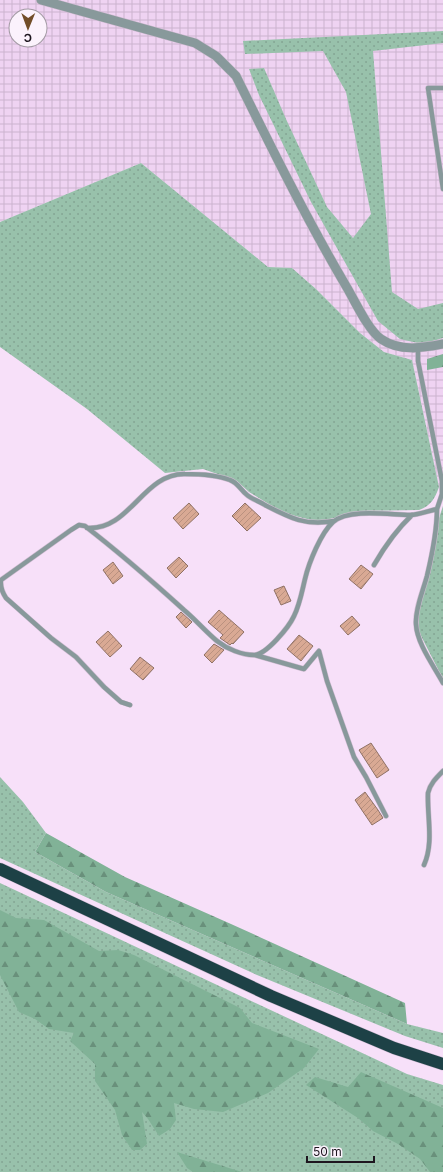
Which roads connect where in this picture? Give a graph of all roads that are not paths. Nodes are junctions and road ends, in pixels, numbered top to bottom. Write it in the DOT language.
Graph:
graph roads {
  1 [pos="41,0"];
  2 [pos="443,88"];
  3 [pos="443,189"];
  4 [pos="443,344"];
  5 [pos="418,349"];
  6 [pos="437,509"];
  7 [pos="412,515"];
  8 [pos="334,521"];
  9 [pos="87,528"];
  10 [pos="374,565"];
  11 [pos="255,655"];
  12 [pos="443,683"];
  13 [pos="130,705"];
  14 [pos="443,771"];
  15 [pos="386,816"];
  16 [pos="424,865"];
  17 [pos="0,869"];
  18 [pos="443,1064"];
  1 -- 5 [label="street"];
  2 -- 3 [label="lane"];
  4 -- 5 [label="street"];
  5 -- 6 [label="lane"];
  6 -- 7 [label="lane"];
  6 -- 12 [label="lane"];
  7 -- 8 [label="lane"];
  7 -- 10 [label="lane"];
  8 -- 9 [label="lane"];
  8 -- 11 [label="lane"];
  9 -- 11 [label="lane"];
  9 -- 13 [label="lane"];
  11 -- 15 [label="lane"];
  14 -- 16 [label="lane"];
  17 -- 18 [label="highway"];
}
